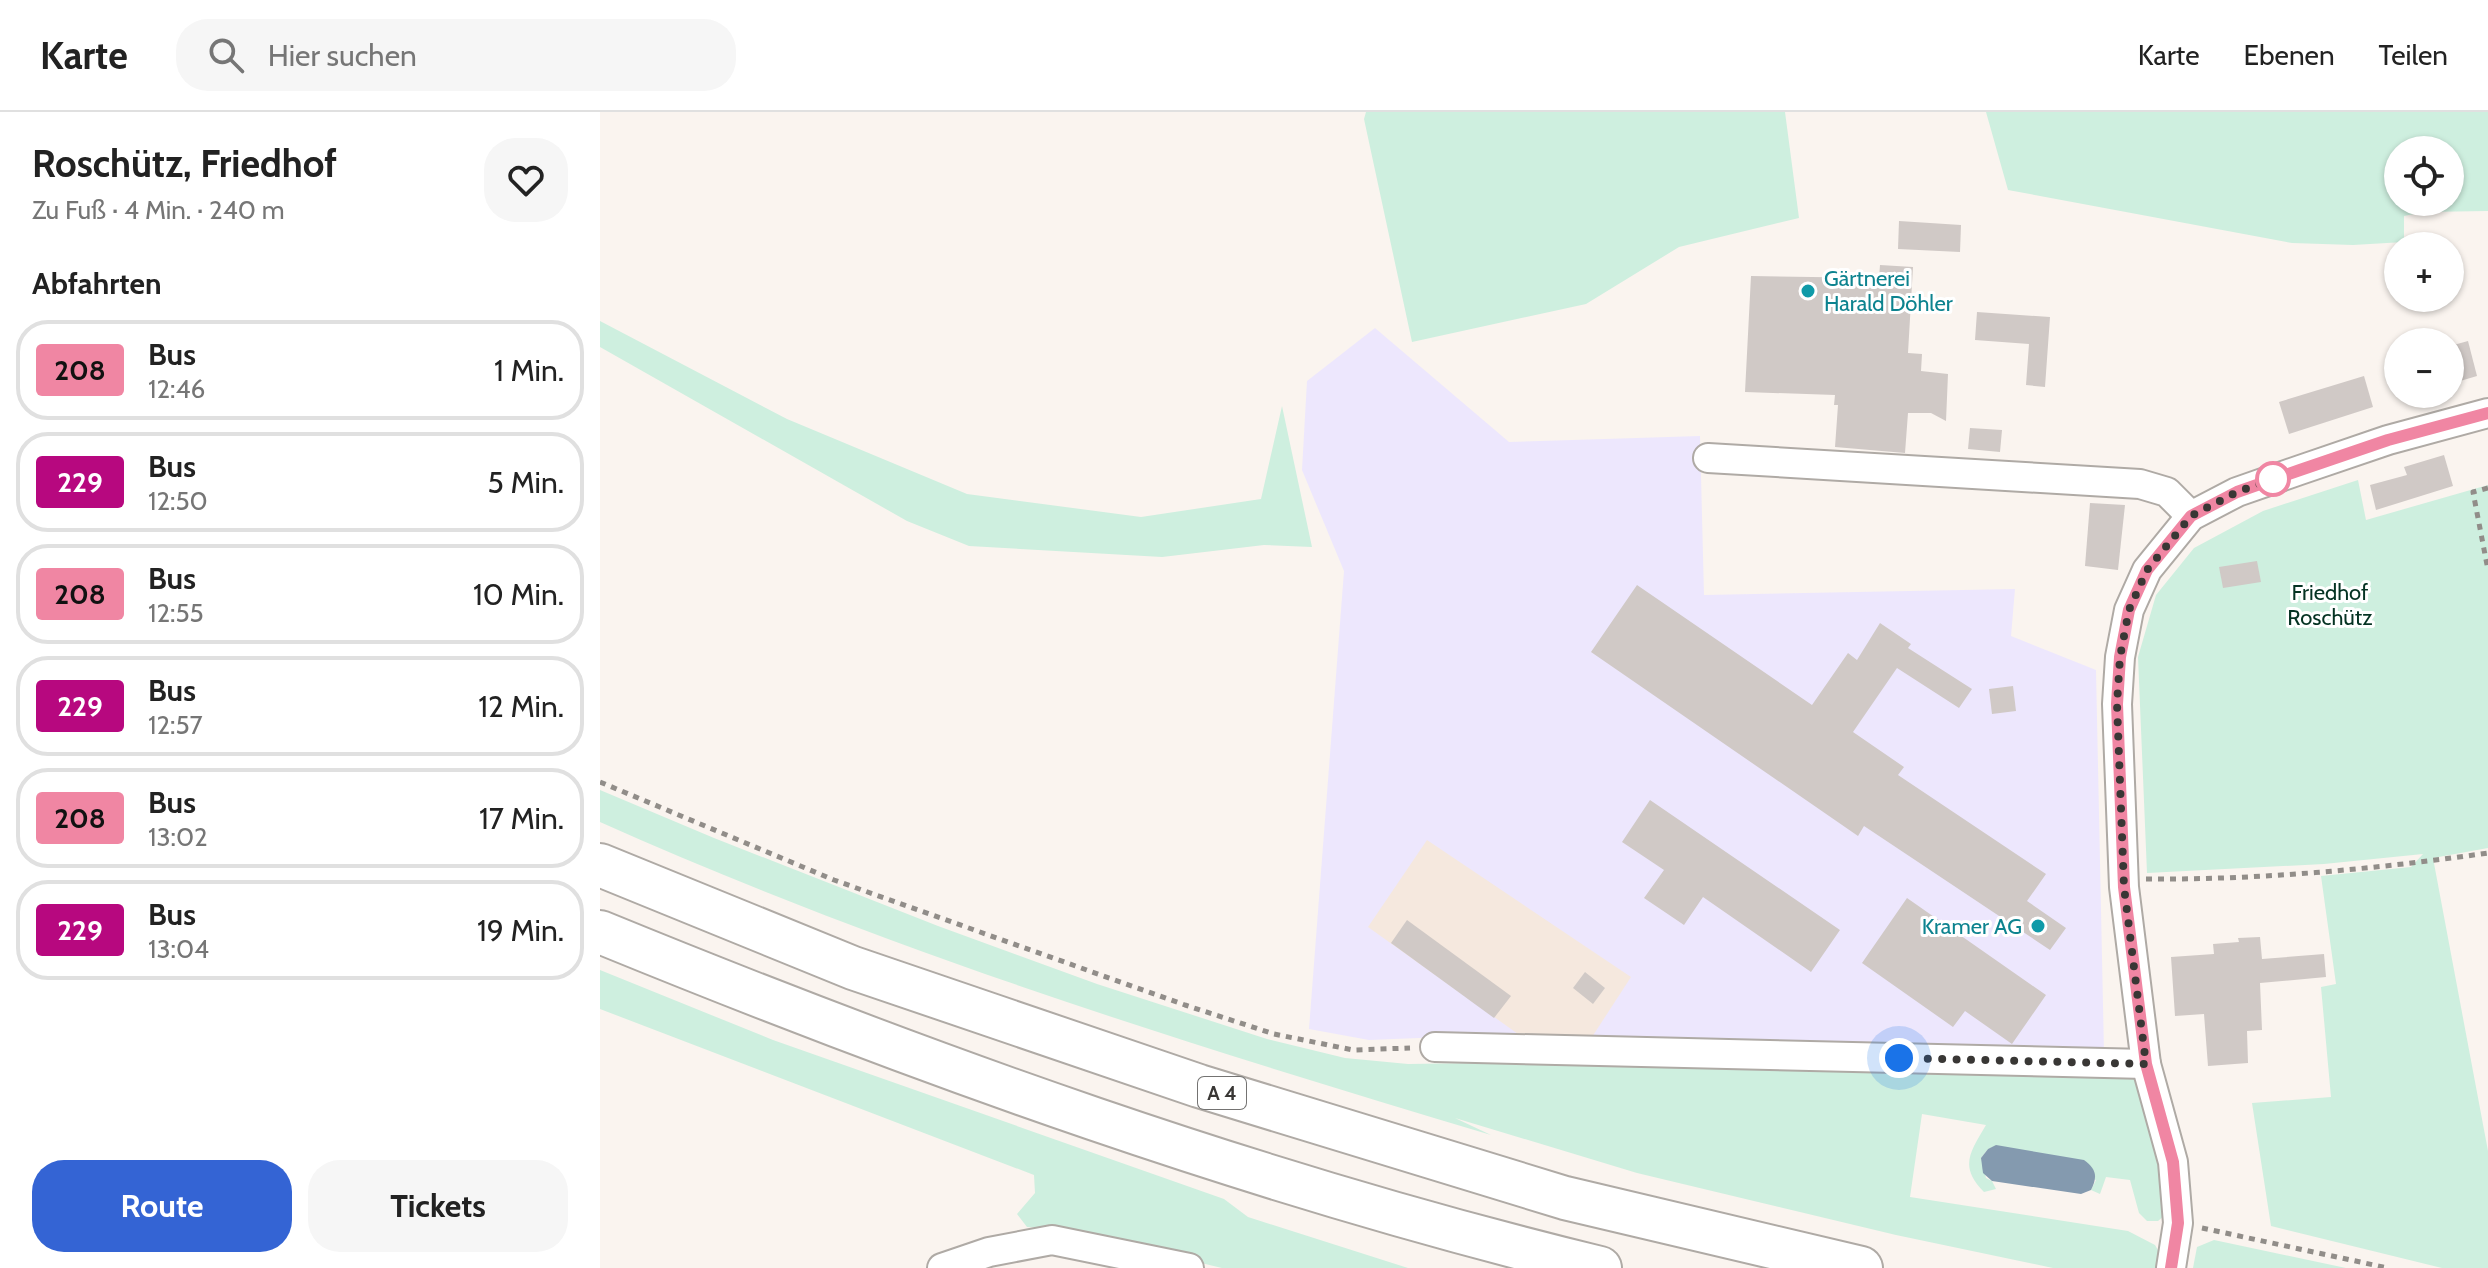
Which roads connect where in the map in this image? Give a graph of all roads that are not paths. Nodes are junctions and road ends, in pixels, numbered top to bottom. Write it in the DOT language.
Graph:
graph roads {
  1 [pos="2488,413"];
  2 [pos="1708,458"];
  3 [pos="2191,516"];
  4 [pos="600,865"];
  5 [pos="600,932"];
  6 [pos="1435,1047"];
  7 [pos="2146,1064"];
  8 [pos="942,1268"];
  9 [pos="1189,1268"];
  10 [pos="1600,1268"];
  11 [pos="1861,1268"];
  12 [pos="2171,1268"];
  1 -- 3 [label="street"];
  2 -- 3 [label="street"];
  3 -- 7 [label="street"];
  4 -- 11 [label="highway, A 4"];
  5 -- 10 [label="highway"];
  6 -- 7 [label="street"];
  7 -- 12 [label="street"];
  8 -- 9 [label="street"];
}
